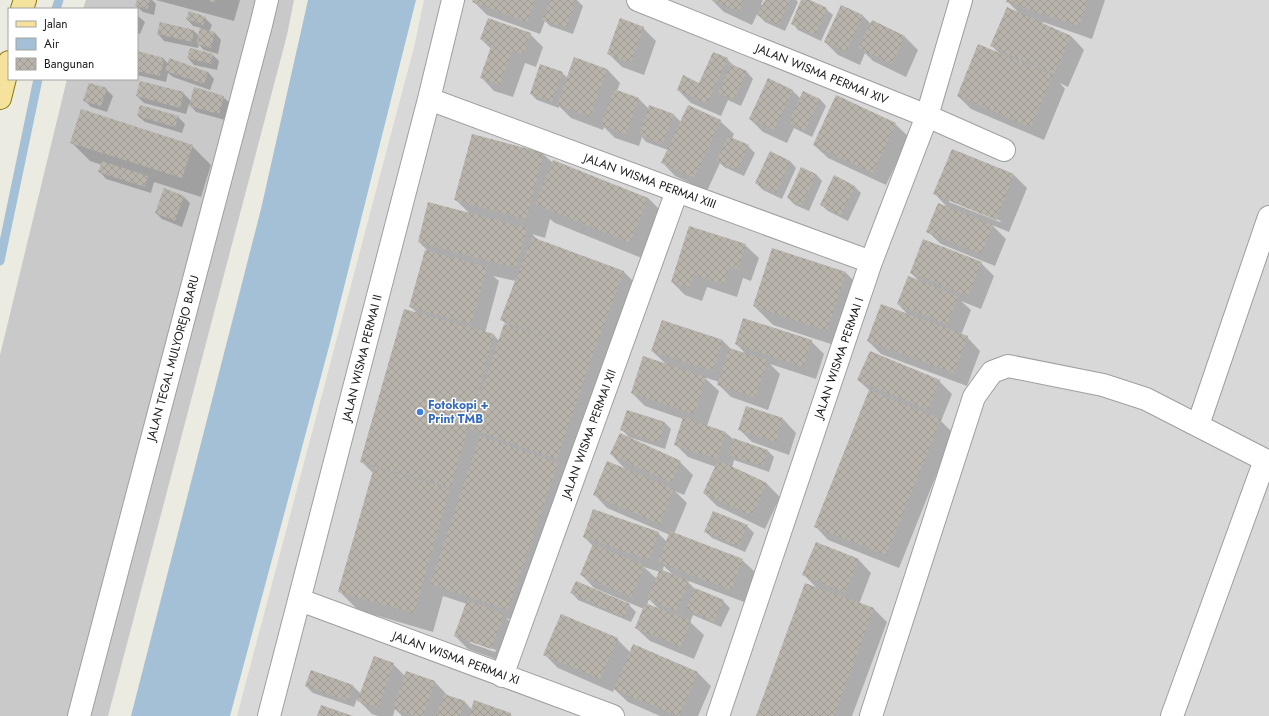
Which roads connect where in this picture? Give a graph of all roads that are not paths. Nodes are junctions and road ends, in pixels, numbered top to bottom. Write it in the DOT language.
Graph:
graph roads {
  1 [pos="267,0"];
  2 [pos="452,0"];
  3 [pos="638,0"];
  4 [pos="961,0"];
  5 [pos="8,66"];
  6 [pos="0,98"];
  7 [pos="429,99"];
  8 [pos="927,116"];
  9 [pos="1004,150"];
  10 [pos="677,192"];
  11 [pos="1269,217"];
  12 [pos="871,262"];
  13 [pos="1198,425"];
  14 [pos="1267,461"];
  15 [pos="300,600"];
  16 [pos="502,676"];
  17 [pos="79,716"];
  18 [pos="269,716"];
  19 [pos="612,716"];
  20 [pos="718,716"];
  21 [pos="871,716"];
  22 [pos="1172,716"];
  1 -- 17 [label="street, JALAN TEGAL MULYOREJO BARU"];
  2 -- 7 [label="street, JALAN WISMA PERMAI II"];
  3 -- 8 [label="street, JALAN WISMA PERMAI XIV"];
  4 -- 8 [label="street, JALAN WISMA PERMAI I"];
  5 -- 6 [label="main road"];
  7 -- 10 [label="street, JALAN WISMA PERMAI XIII"];
  7 -- 15 [label="street, JALAN WISMA PERMAI II"];
  8 -- 9 [label="street, JALAN WISMA PERMAI XIV"];
  8 -- 12 [label="street, JALAN WISMA PERMAI I"];
  10 -- 12 [label="street, JALAN WISMA PERMAI XIII"];
  10 -- 16 [label="street, JALAN WISMA PERMAI XII"];
  11 -- 13 [label="street"];
  12 -- 20 [label="street, JALAN WISMA PERMAI I"];
  13 -- 14 [label="street"];
  13 -- 21 [label="street"];
  14 -- 22 [label="street"];
  15 -- 16 [label="street, JALAN WISMA PERMAI XI"];
  15 -- 18 [label="street, JALAN WISMA PERMAI II"];
  16 -- 19 [label="street, JALAN WISMA PERMAI XI"];
}
